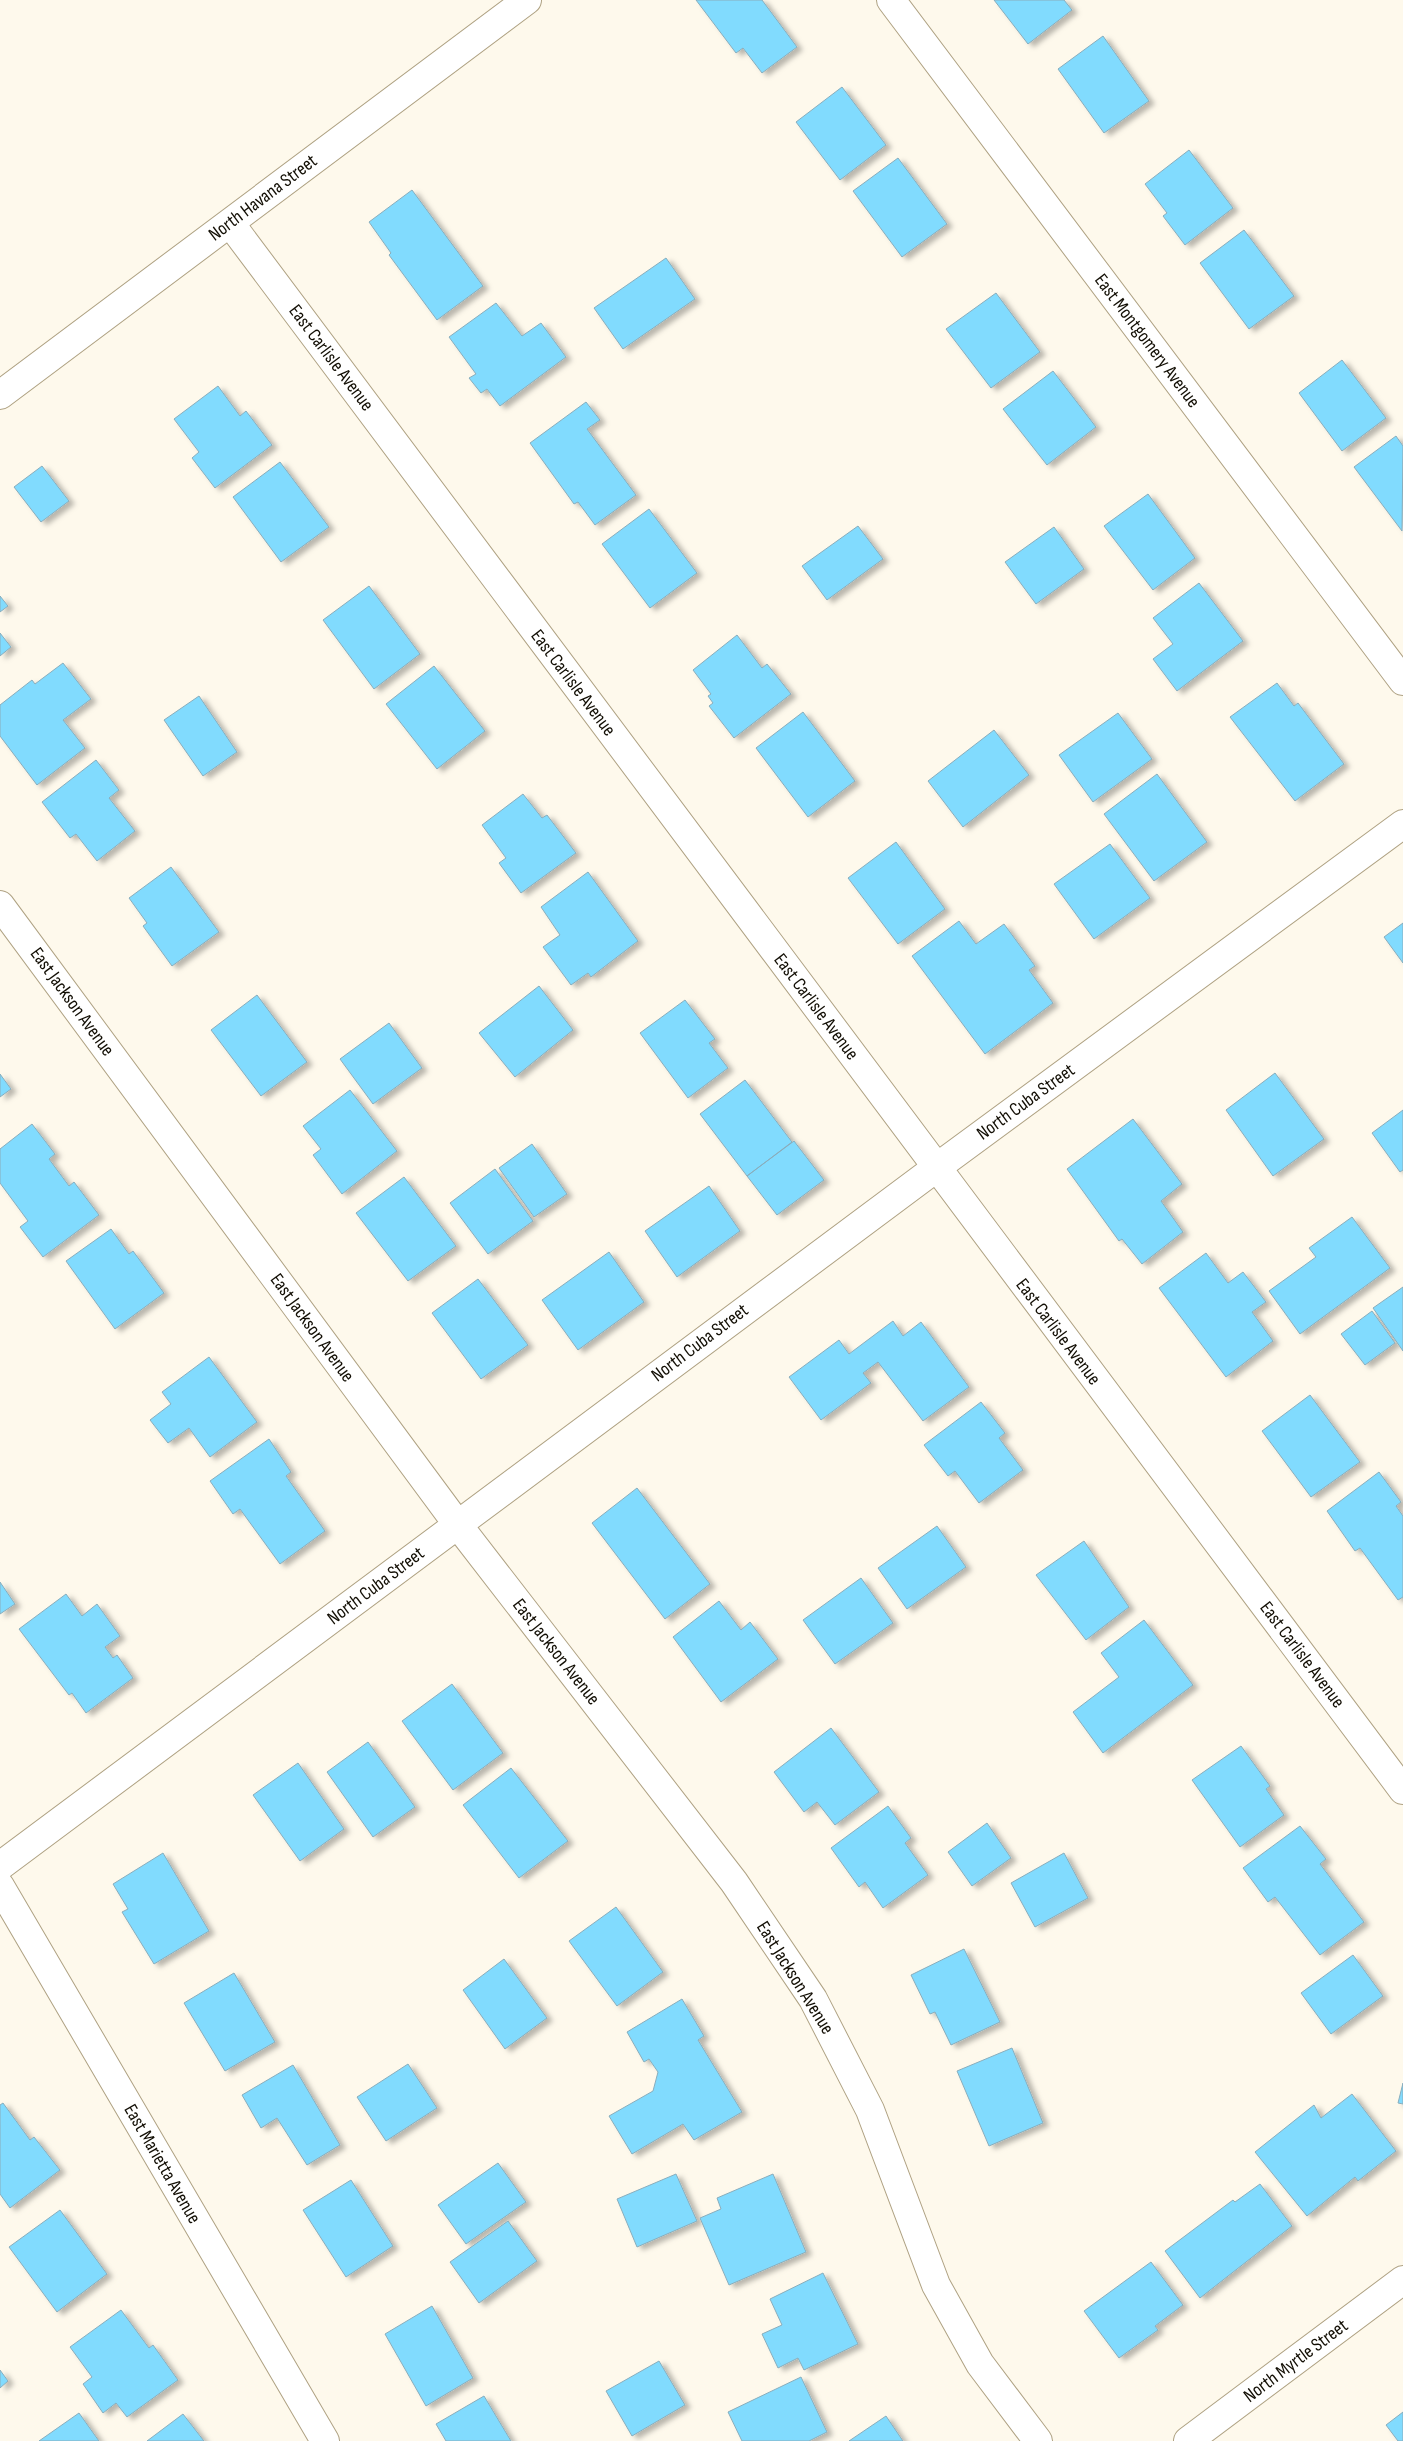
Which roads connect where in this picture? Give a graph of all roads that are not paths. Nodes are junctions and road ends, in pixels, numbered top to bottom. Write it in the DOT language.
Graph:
graph roads {
  1 [pos="527,0"];
  2 [pos="891,0"];
  3 [pos="230,223"];
  4 [pos="0,395"];
  5 [pos="1403,682"];
  6 [pos="1403,824"];
  7 [pos="0,905"];
  8 [pos="936,1168"];
  9 [pos="458,1525"];
  10 [pos="1403,1790"];
  11 [pos="0,1866"];
  12 [pos="0,1886"];
  13 [pos="1403,2280"];
  14 [pos="325,2441"];
  15 [pos="1038,2441"];
  16 [pos="1188,2441"];
  1 -- 3 [label="street, North Havana Street"];
  2 -- 5 [label="street, East Montgomery Avenue"];
  3 -- 4 [label="street, North Havana Street"];
  3 -- 8 [label="street, East Carlisle Avenue"];
  6 -- 8 [label="street, North Cuba Street"];
  7 -- 9 [label="street, East Jackson Avenue"];
  8 -- 9 [label="street, North Cuba Street"];
  8 -- 10 [label="street, East Carlisle Avenue"];
  9 -- 11 [label="street, North Cuba Street"];
  9 -- 15 [label="street, East Jackson Avenue"];
  12 -- 14 [label="street, East Marietta Avenue"];
  13 -- 16 [label="street, North Myrtle Street"];
}
